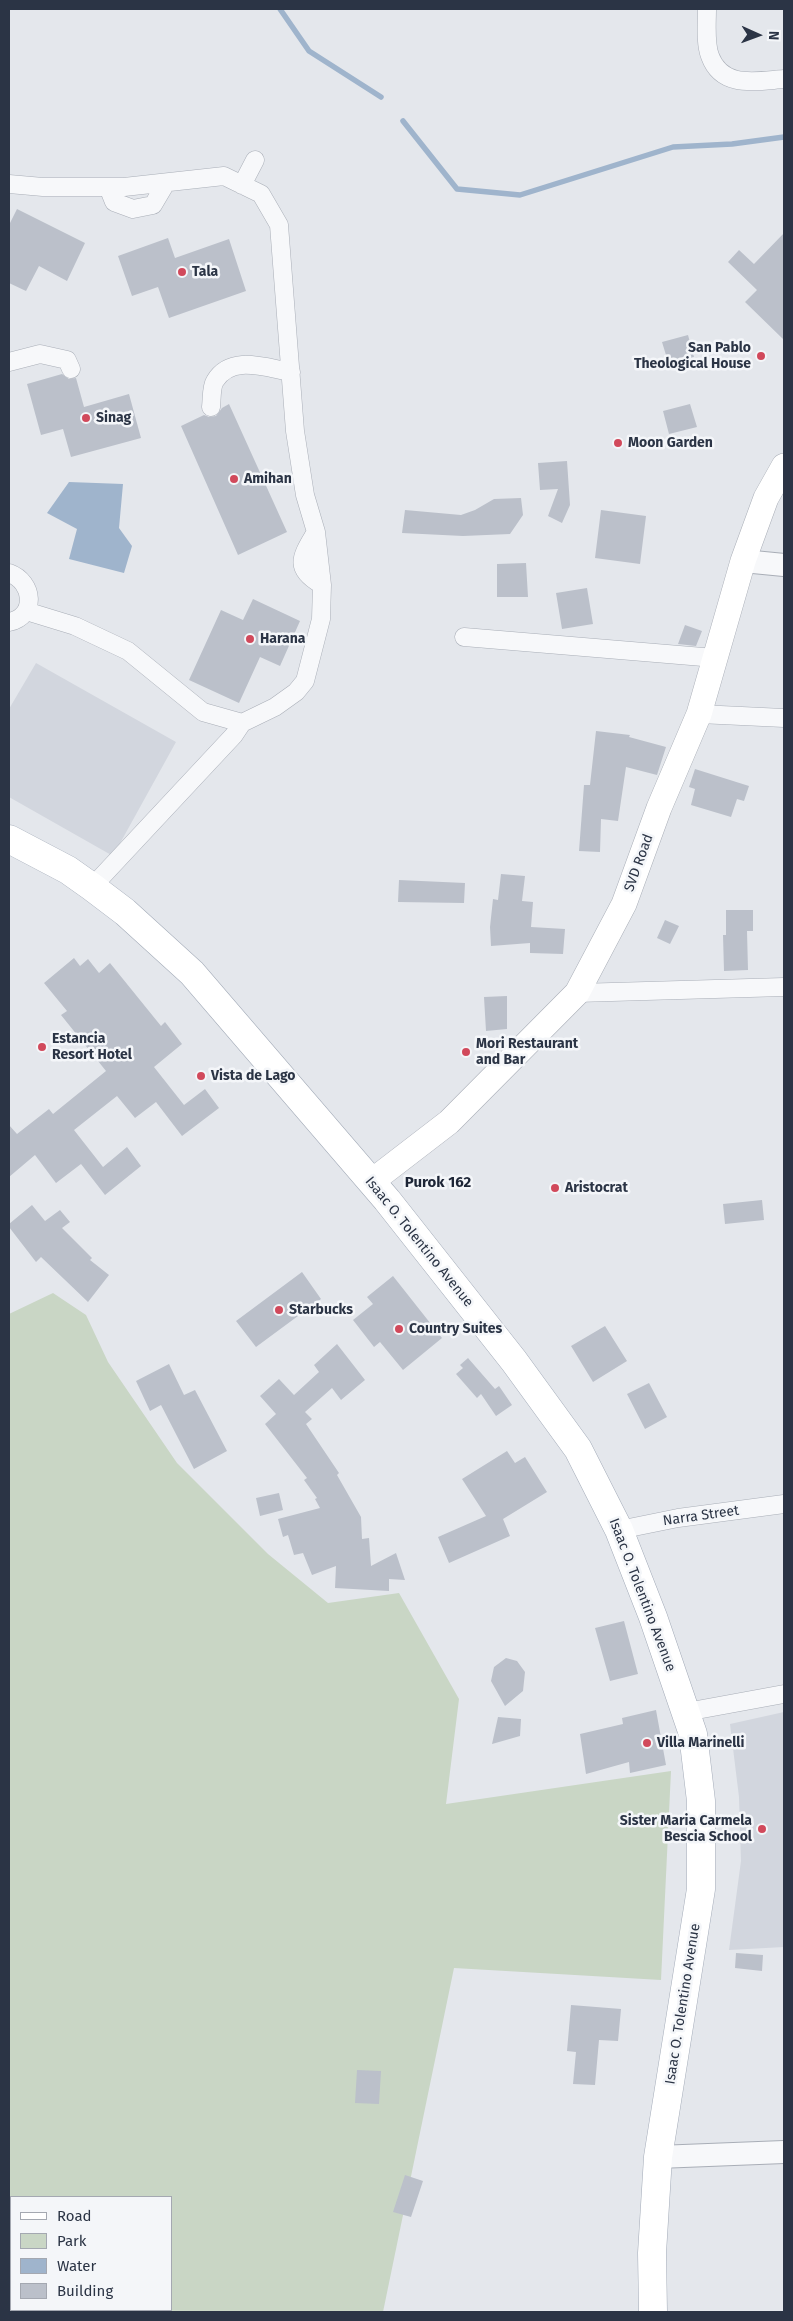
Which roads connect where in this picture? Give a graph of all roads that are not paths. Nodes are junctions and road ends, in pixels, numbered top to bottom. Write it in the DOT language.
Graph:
graph roads {
  1 [pos="706,9"];
  2 [pos="784,79"];
  3 [pos="255,160"];
  4 [pos="9,184"];
  5 [pos="242,185"];
  6 [pos="10,364"];
  7 [pos="71,369"];
  8 [pos="290,372"];
  9 [pos="211,408"];
  10 [pos="784,466"];
  11 [pos="743,561"];
  12 [pos="784,565"];
  13 [pos="9,573"];
  14 [pos="26,611"];
  15 [pos="9,622"];
  16 [pos="464,637"];
  17 [pos="715,658"];
  18 [pos="699,714"];
  19 [pos="784,718"];
  20 [pos="242,723"];
  21 [pos="9,838"];
  22 [pos="92,887"];
  23 [pos="784,987"];
  24 [pos="578,993"];
  25 [pos="371,1182"];
  26 [pos="784,1504"];
  27 [pos="619,1530"];
  28 [pos="784,1694"];
  29 [pos="686,1712"];
  30 [pos="784,2152"];
  31 [pos="658,2156"];
  32 [pos="653,2312"];
  1 -- 2 [label="street"];
  3 -- 5 [label="street"];
  4 -- 5 [label="street"];
  5 -- 8 [label="street"];
  6 -- 7 [label="street"];
  8 -- 9 [label="street"];
  8 -- 20 [label="street"];
  10 -- 11 [label="main road, SVD Road"];
  11 -- 12 [label="street"];
  11 -- 17 [label="main road, SVD Road"];
  13 -- 14 [label="street"];
  14 -- 15 [label="street"];
  14 -- 20 [label="street"];
  16 -- 17 [label="street"];
  17 -- 18 [label="main road, SVD Road"];
  18 -- 19 [label="street"];
  18 -- 24 [label="main road, SVD Road"];
  20 -- 22 [label="street"];
  21 -- 22 [label="main road, Isaac O. Tolentino Avenue"];
  22 -- 25 [label="main road, Isaac O. Tolentino Avenue"];
  23 -- 24 [label="street"];
  24 -- 25 [label="main road, SVD Road"];
  25 -- 27 [label="main road, Isaac O. Tolentino Avenue"];
  26 -- 27 [label="street, Narra Street"];
  27 -- 29 [label="main road, Isaac O. Tolentino Avenue"];
  28 -- 29 [label="street"];
  29 -- 31 [label="main road, Isaac O. Tolentino Avenue"];
  30 -- 31 [label="street"];
  31 -- 32 [label="main road, Isaac O. Tolentino Avenue"];
}
